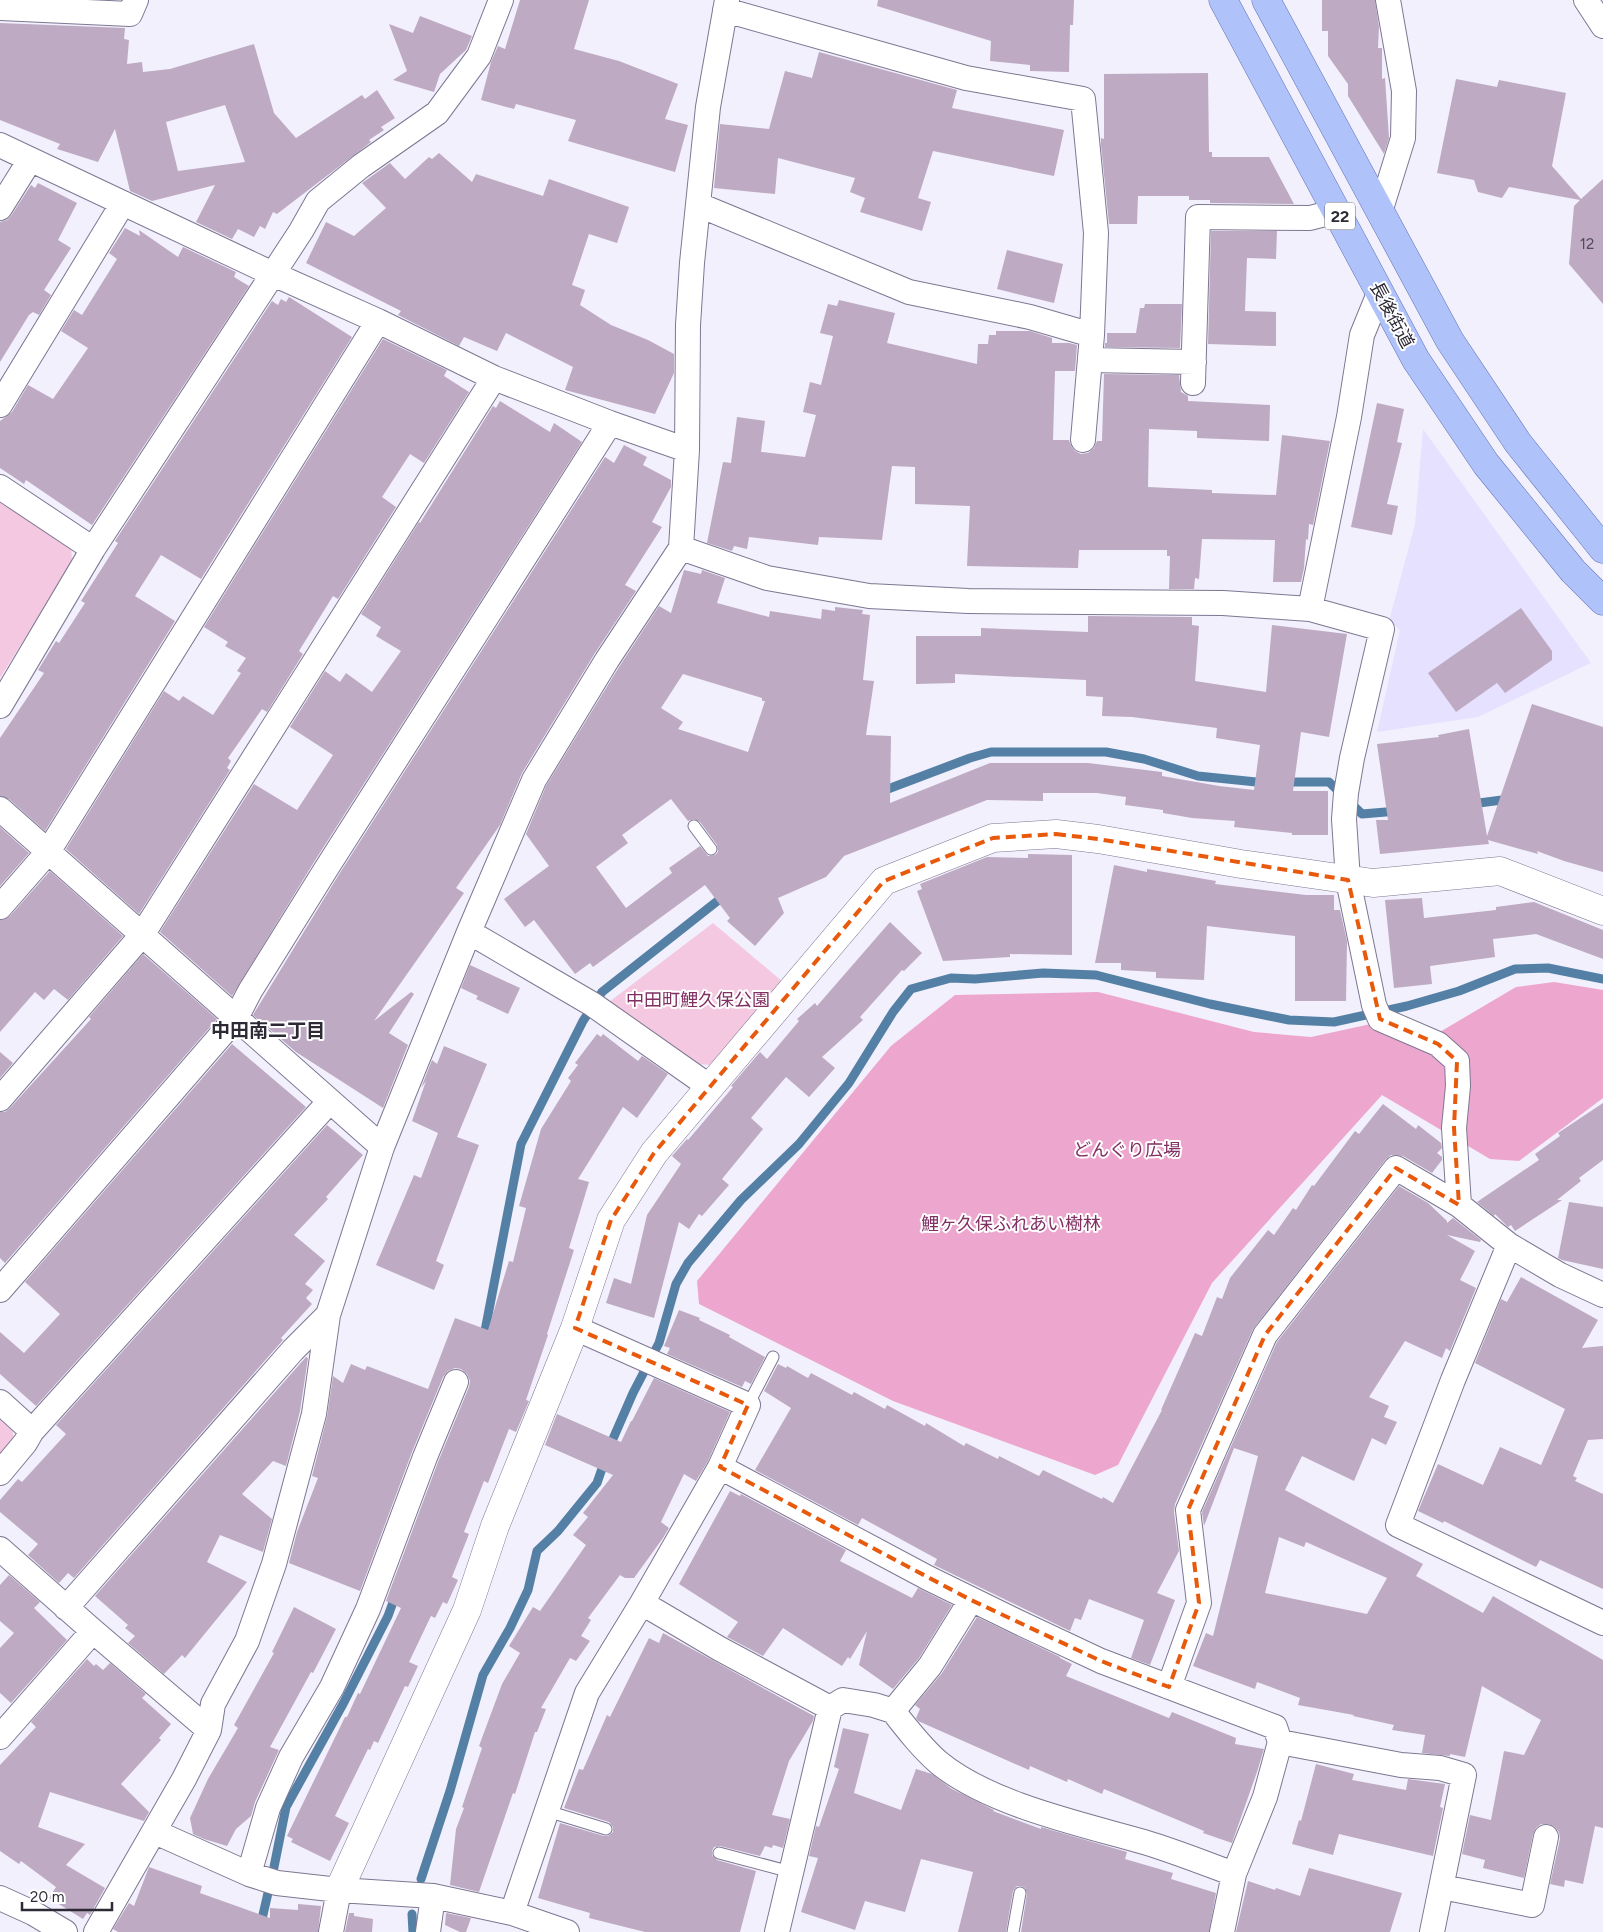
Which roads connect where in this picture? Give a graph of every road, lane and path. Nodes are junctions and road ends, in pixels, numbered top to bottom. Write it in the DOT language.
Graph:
graph roads {
  1 [pos="136,0"];
  2 [pos="501,0"];
  3 [pos="1223,0"];
  4 [pos="1266,0"];
  5 [pos="1388,0"];
  6 [pos="1586,0"];
  7 [pos="726,5"];
  8 [pos="0,8"];
  9 [pos="1603,26"];
  10 [pos="0,145"];
  11 [pos="30,160"];
  12 [pos="123,203"];
  13 [pos="699,205"];
  14 [pos="0,208"];
  15 [pos="1337,210"];
  16 [pos="1380,212"];
  17 [pos="273,274"];
  18 [pos="1380,291"];
  19 [pos="378,321"];
  20 [pos="1092,335"];
  21 [pos="1090,360"];
  22 [pos="494,378"];
  23 [pos="0,405"];
  24 [pos="610,422"];
  25 [pos="1083,440"];
  26 [pos="687,450"];
  27 [pos="0,487"];
  28 [pos="682,548"];
  29 [pos="93,549"];
  30 [pos="1603,549"];
  31 [pos="1603,602"];
  32 [pos="1310,609"];
  33 [pos="0,706"];
  34 [pos="0,810"];
  35 [pos="694,826"];
  36 [pos="711,849"];
  37 [pos="48,852"];
  38 [pos="1348,880"];
  39 [pos="0,907"];
  40 [pos="1603,911"];
  41 [pos="469,932"];
  42 [pos="142,935"];
  43 [pos="236,1018"];
  44 [pos="710,1087"];
  45 [pos="0,1099"];
  46 [pos="330,1101"];
  47 [pos="382,1147"];
  48 [pos="1458,1205"];
  49 [pos="1508,1245"];
  50 [pos="0,1290"];
  51 [pos="1603,1295"];
  52 [pos="328,1315"];
  53 [pos="575,1328"];
  54 [pos="773,1357"];
  55 [pos="456,1382"];
  56 [pos="0,1402"];
  57 [pos="748,1405"];
  58 [pos="32,1431"];
  59 [pos="720,1467"];
  60 [pos="0,1473"];
  61 [pos="0,1549"];
  62 [pos="971,1600"];
  63 [pos="642,1603"];
  64 [pos="66,1608"];
  65 [pos="1603,1623"];
  66 [pos="93,1631"];
  67 [pos="1170,1687"];
  68 [pos="830,1708"];
  69 [pos="893,1711"];
  70 [pos="209,1730"];
  71 [pos="0,1737"];
  72 [pos="1280,1742"];
  73 [pos="547,1811"];
  74 [pos="606,1829"];
  75 [pos="154,1832"];
  76 [pos="1546,1837"];
  77 [pos="719,1853"];
  78 [pos="791,1872"];
  79 [pos="1234,1874"];
  80 [pos="262,1878"];
  81 [pos="1442,1887"];
  82 [pos="339,1890"];
  83 [pos="1020,1893"];
  84 [pos="432,1896"];
  85 [pos="0,1898"];
  86 [pos="512,1913"];
  87 [pos="65,1932"];
  88 [pos="96,1932"];
  89 [pos="331,1932"];
  90 [pos="428,1932"];
  91 [pos="567,1932"];
  92 [pos="777,1932"];
  93 [pos="1013,1932"];
  94 [pos="1222,1932"];
  95 [pos="1432,1932"];
  1 -- 8 [label="street"];
  2 -- 17 [label="street"];
  3 -- 15 [label="main road, 長後街道 / 22"];
  4 -- 16 [label="main road, 22"];
  5 -- 16 [label="street"];
  6 -- 9 [label="street"];
  7 -- 13 [label="street"];
  7 -- 20 [label="street"];
  10 -- 11 [label="street"];
  11 -- 12 [label="street"];
  11 -- 14 [label="street"];
  12 -- 17 [label="street"];
  12 -- 23 [label="street"];
  13 -- 20 [label="street"];
  13 -- 26 [label="street"];
  15 -- 18 [label="main road, 長後街道 / 22"];
  15 -- 21 [label="street"];
  16 -- 30 [label="main road, 22"];
  17 -- 19 [label="street"];
  17 -- 29 [label="street"];
  18 -- 31 [label="main road, 長後街道 / 22"];
  18 -- 32 [label="street"];
  19 -- 22 [label="street"];
  19 -- 37 [label="street"];
  20 -- 21 [label="street"];
  21 -- 25 [label="street"];
  22 -- 24 [label="street"];
  22 -- 42 [label="street"];
  24 -- 26 [label="street"];
  24 -- 43 [label="street"];
  26 -- 28 [label="street"];
  27 -- 29 [label="street"];
  28 -- 32 [label="street"];
  28 -- 41 [label="street"];
  29 -- 33 [label="street"];
  32 -- 38 [label="street"];
  34 -- 37 [label="street"];
  35 -- 36 [label="lane"];
  37 -- 39 [label="street"];
  37 -- 42 [label="street"];
  38 -- 40 [label="street"];
  38 -- 44 [label="street"];
  38 -- 48 [label="street"];
  41 -- 44 [label="street"];
  41 -- 47 [label="street"];
  42 -- 43 [label="street"];
  42 -- 45 [label="street"];
  43 -- 46 [label="street"];
  43 -- 50 [label="street"];
  44 -- 53 [label="street"];
  46 -- 47 [label="street"];
  46 -- 58 [label="street"];
  47 -- 52 [label="street"];
  48 -- 49 [label="street"];
  48 -- 67 [label="street"];
  49 -- 51 [label="street"];
  49 -- 65 [label="street"];
  52 -- 64 [label="street"];
  52 -- 70 [label="street"];
  53 -- 57 [label="street"];
  53 -- 82 [label="street"];
  54 -- 57 [label="lane"];
  55 -- 80 [label="street"];
  56 -- 58 [label="street"];
  57 -- 59 [label="street"];
  58 -- 60 [label="street"];
  59 -- 62 [label="street"];
  59 -- 63 [label="street"];
  61 -- 64 [label="street"];
  62 -- 67 [label="street"];
  62 -- 69 [label="street"];
  63 -- 68 [label="street"];
  63 -- 73 [label="street"];
  64 -- 66 [label="street"];
  66 -- 70 [label="street"];
  66 -- 71 [label="street"];
  67 -- 72 [label="street"];
  68 -- 69 [label="street"];
  68 -- 78 [label="street"];
  69 -- 79 [label="street"];
  70 -- 75 [label="street"];
  72 -- 79 [label="street"];
  72 -- 81 [label="street"];
  73 -- 74 [label="lane"];
  73 -- 86 [label="street"];
  75 -- 80 [label="street"];
  75 -- 88 [label="street"];
  76 -- 81 [label="street"];
  77 -- 78 [label="lane"];
  78 -- 92 [label="street"];
  79 -- 94 [label="street"];
  80 -- 82 [label="street"];
  81 -- 95 [label="street"];
  82 -- 84 [label="street"];
  82 -- 89 [label="street"];
  83 -- 93 [label="lane"];
  84 -- 86 [label="street"];
  84 -- 90 [label="street"];
  85 -- 87 [label="street"];
  86 -- 91 [label="street"];
}
